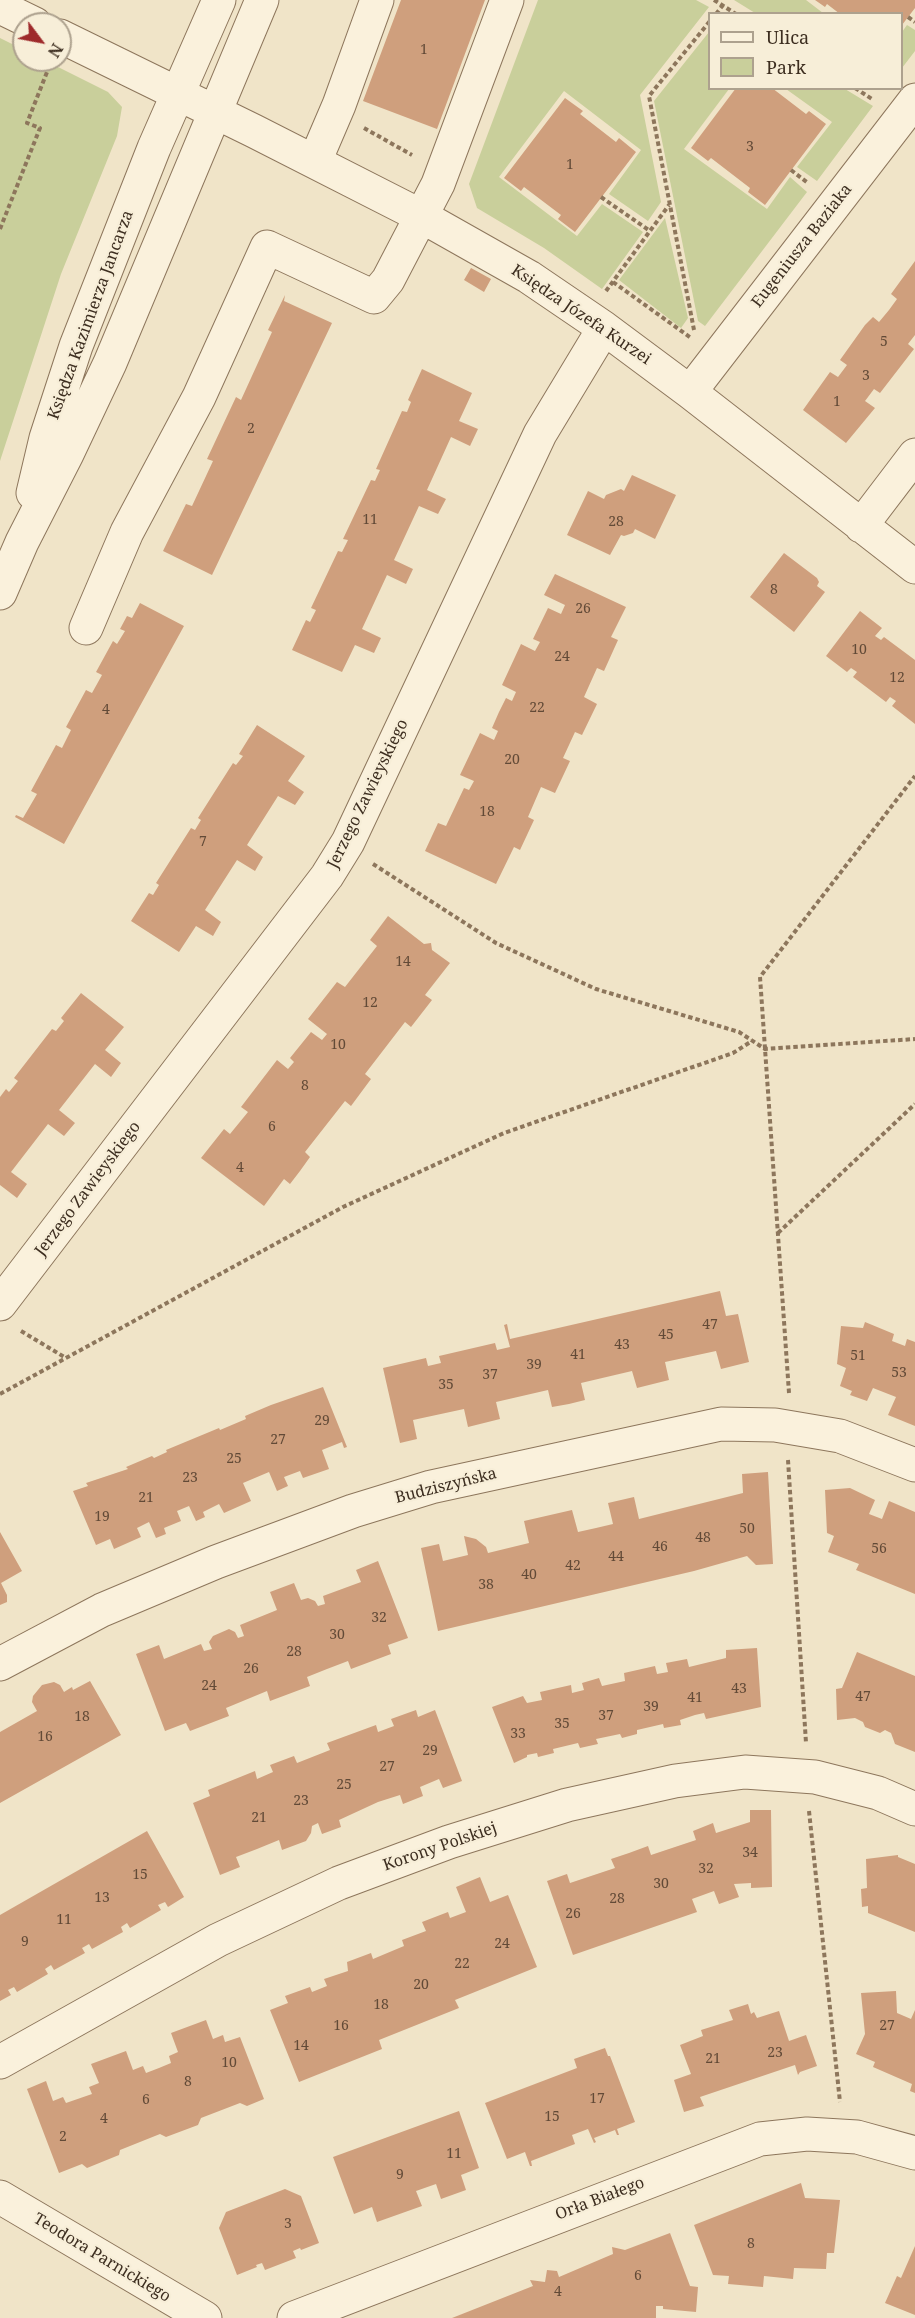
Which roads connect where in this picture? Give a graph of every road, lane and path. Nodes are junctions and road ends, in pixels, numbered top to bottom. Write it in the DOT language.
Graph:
graph roads {
  1 [pos="219,0"];
  2 [pos="262,0"];
  3 [pos="377,0"];
  4 [pos="507,0"];
  5 [pos="714,0"];
  6 [pos="723,5"];
  7 [pos="718,12"];
  8 [pos="733,12"];
  9 [pos="908,17"];
  10 [pos="915,22"];
  11 [pos="708,23"];
  12 [pos="72,42"];
  13 [pos="47,72"];
  14 [pos="858,90"];
  15 [pos="177,94"];
  16 [pos="915,100"];
  17 [pos="880,105"];
  18 [pos="336,112"];
  19 [pos="215,113"];
  20 [pos="315,162"];
  21 [pos="791,170"];
  22 [pos="442,173"];
  23 [pos="801,177"];
  24 [pos="601,197"];
  25 [pos="669,205"];
  26 [pos="421,216"];
  27 [pos="0,229"];
  28 [pos="650,231"];
  29 [pos="613,282"];
  30 [pos="595,322"];
  31 [pos="690,392"];
  32 [pos="915,455"];
  33 [pos="861,526"];
  34 [pos="22,542"];
  35 [pos="915,567"];
  36 [pos="0,593"];
  37 [pos="86,628"];
  38 [pos="915,776"];
  39 [pos="344,849"];
  40 [pos="915,1039"];
  41 [pos="752,1041"];
  42 [pos="765,1049"];
  43 [pos="915,1104"];
  44 [pos="778,1233"];
  45 [pos="8,1316"];
  46 [pos="66,1358"];
  47 [pos="0,1394"];
  48 [pos="789,1395"];
  49 [pos="788,1451"];
  50 [pos="915,1465"];
  51 [pos="0,1664"];
  52 [pos="807,1749"];
  53 [pos="808,1804"];
  54 [pos="915,1809"];
  55 [pos="0,2062"];
  56 [pos="841,2107"];
  57 [pos="915,2153"];
  58 [pos="0,2197"];
  59 [pos="205,2318"];
  60 [pos="294,2318"];
  1 -- 15 [label="street, Księdza Kazimierza Jancarza"];
  2 -- 19 [label="street, Księdza Kazimierza Jancarza"];
  3 -- 18 [label="street"];
  4 -- 22 [label="street"];
  5 -- 6 [label="path"];
  6 -- 7 [label="path"];
  6 -- 8 [label="path"];
  9 -- 10 [label="path"];
  11 -- 25 [label="path"];
  12 -- 15 [label="street, Księdza Józefa Kurzei"];
  13 -- 27 [label="path"];
  14 -- 17 [label="path"];
  15 -- 19 [label="street, Księdza Józefa Kurzei"];
  15 -- 34 [label="street, Księdza Kazimierza Jancarza"];
  16 -- 31 [label="street, Eugeniusza Baziaka"];
  18 -- 20 [label="street"];
  18 -- 22 [label="path"];
  19 -- 20 [label="street, Księdza Józefa Kurzei"];
  19 -- 34 [label="street, Księdza Kazimierza Jancarza"];
  20 -- 26 [label="street, Księdza Józefa Kurzei"];
  21 -- 23 [label="path"];
  22 -- 26 [label="street"];
  24 -- 28 [label="path"];
  25 -- 28 [label="path"];
  25 -- 29 [label="path"];
  26 -- 30 [label="street, Księdza Józefa Kurzei"];
  26 -- 37 [label="street"];
  28 -- 29 [label="path"];
  29 -- 30 [label="path"];
  30 -- 31 [label="street, Księdza Józefa Kurzei"];
  30 -- 39 [label="street, Jerzego Zawieyskiego"];
  31 -- 33 [label="street, Księdza Józefa Kurzei"];
  32 -- 33 [label="street"];
  33 -- 35 [label="street, Księdza Józefa Kurzei"];
  34 -- 36 [label="street, Księdza Kazimierza Jancarza"];
  38 -- 42 [label="path"];
  39 -- 41 [label="path"];
  39 -- 45 [label="street, Jerzego Zawieyskiego"];
  40 -- 42 [label="path"];
  41 -- 42 [label="path"];
  41 -- 46 [label="path"];
  42 -- 44 [label="path"];
  43 -- 44 [label="path"];
  44 -- 48 [label="path"];
  45 -- 46 [label="path"];
  46 -- 47 [label="path"];
  49 -- 52 [label="path"];
  50 -- 51 [label="street, Budziszyńska"];
  53 -- 56 [label="path"];
  54 -- 55 [label="street, Korony Polskiej"];
  57 -- 60 [label="street, Orła Białego"];
  58 -- 59 [label="street, Teodora Parnickiego"];
}
